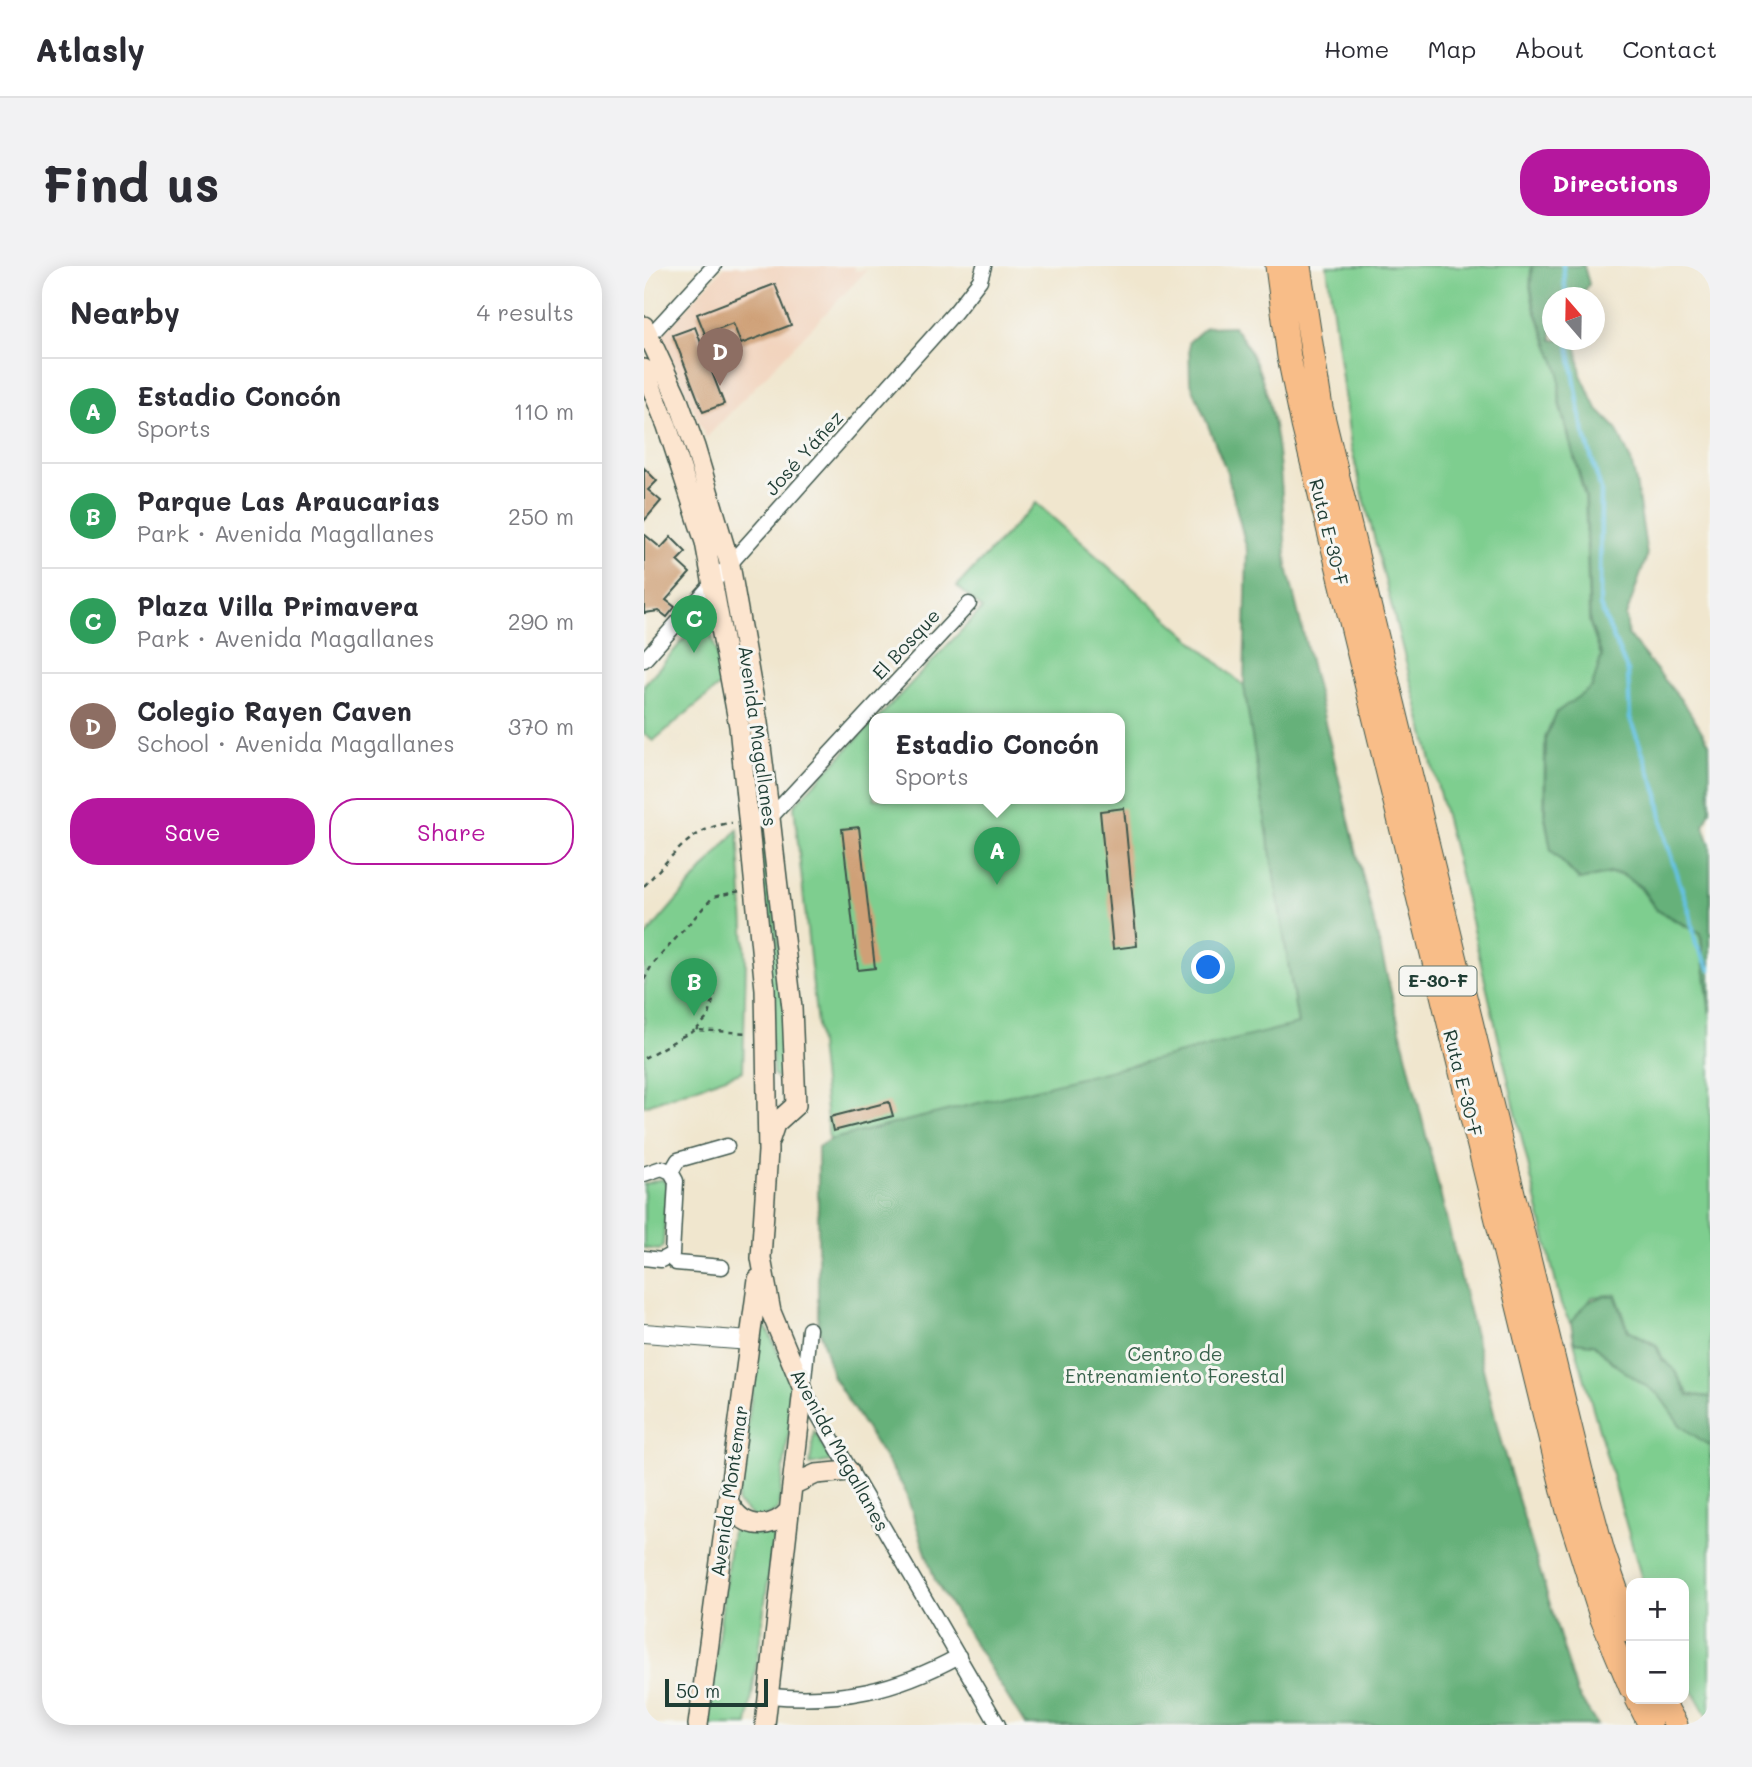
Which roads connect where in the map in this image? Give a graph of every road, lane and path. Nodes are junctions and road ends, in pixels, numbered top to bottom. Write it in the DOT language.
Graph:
graph roads {
  1 [pos="714,266"];
  2 [pos="984,266"];
  3 [pos="1278,266"];
  4 [pos="1299,266"];
  5 [pos="646,335"];
  6 [pos="644,369"];
  7 [pos="730,565"];
  8 [pos="714,583"];
  9 [pos="969,604"];
  10 [pos="644,660"];
  11 [pos="771,818"];
  12 [pos="750,821"];
  13 [pos="644,886"];
  14 [pos="757,891"];
  15 [pos="644,980"];
  16 [pos="715,992"];
  17 [pos="766,1036"];
  18 [pos="681,1037"];
  19 [pos="644,1058"];
  20 [pos="767,1072"];
  21 [pos="797,1085"];
  22 [pos="727,1146"];
  23 [pos="768,1151"];
  24 [pos="671,1172"];
  25 [pos="644,1174"];
  26 [pos="669,1257"];
  27 [pos="644,1258"];
  28 [pos="761,1258"];
  29 [pos="722,1267"];
  30 [pos="809,1329"];
  31 [pos="644,1333"];
  32 [pos="750,1341"];
  33 [pos="803,1389"];
  34 [pos="849,1471"];
  35 [pos="792,1485"];
  36 [pos="728,1500"];
  37 [pos="789,1511"];
  38 [pos="1626,1618"];
  39 [pos="959,1656"];
  40 [pos="1626,1676"];
  41 [pos="769,1696"];
  42 [pos="1640,1704"];
  43 [pos="1664,1704"];
  44 [pos="698,1725"];
  45 [pos="765,1725"];
  46 [pos="998,1725"];
  47 [pos="1650,1725"];
  48 [pos="1676,1725"];
  1 -- 5 [label="street"];
  2 -- 7 [label="street, José Yáñez"];
  3 -- 40 [label="highway, Ruta E-30-F / E-30-F"];
  4 -- 38 [label="highway, Ruta E-30-F / E-30-F"];
  5 -- 7 [label="main road, Avenida Magallanes"];
  6 -- 8 [label="main road, Avenida Magallanes"];
  7 -- 8 [label="street, José Yáñez"];
  7 -- 11 [label="main road, Avenida Magallanes"];
  8 -- 10 [label="street, José Yáñez"];
  8 -- 12 [label="main road, Avenida Magallanes"];
  9 -- 11 [label="street, El Bosque"];
  11 -- 12 [label="street"];
  11 -- 21 [label="main road, Avenida Magallanes"];
  12 -- 13 [label="path"];
  12 -- 14 [label="main road, Avenida Magallanes"];
  14 -- 15 [label="path"];
  14 -- 17 [label="main road, Avenida Magallanes"];
  16 -- 18 [label="path"];
  17 -- 18 [label="path"];
  17 -- 20 [label="main road, Avenida Magallanes"];
  18 -- 19 [label="path"];
  20 -- 21 [label="main road"];
  20 -- 23 [label="main road, Avenida Magallanes"];
  21 -- 23 [label="main road, Avenida Magallanes"];
  22 -- 24 [label="street"];
  23 -- 28 [label="main road, Avenida Magallanes"];
  24 -- 25 [label="street"];
  24 -- 26 [label="street"];
  26 -- 27 [label="street"];
  26 -- 29 [label="street"];
  28 -- 32 [label="main road, Avenida Montemar"];
  28 -- 33 [label="main road, Avenida Magallanes"];
  30 -- 33 [label="street"];
  31 -- 32 [label="street"];
  32 -- 36 [label="main road, Avenida Montemar"];
  33 -- 34 [label="street, Avenida Magallanes"];
  33 -- 35 [label="main road"];
  34 -- 35 [label="main road"];
  34 -- 39 [label="street, Avenida Magallanes"];
  35 -- 37 [label="main road"];
  36 -- 37 [label="main road"];
  36 -- 44 [label="main road, Avenida Montemar"];
  37 -- 41 [label="main road"];
  39 -- 41 [label="street"];
  39 -- 46 [label="street, Avenida Magallanes"];
  41 -- 45 [label="main road"];
  42 -- 47 [label="highway"];
  43 -- 48 [label="highway"];
}
